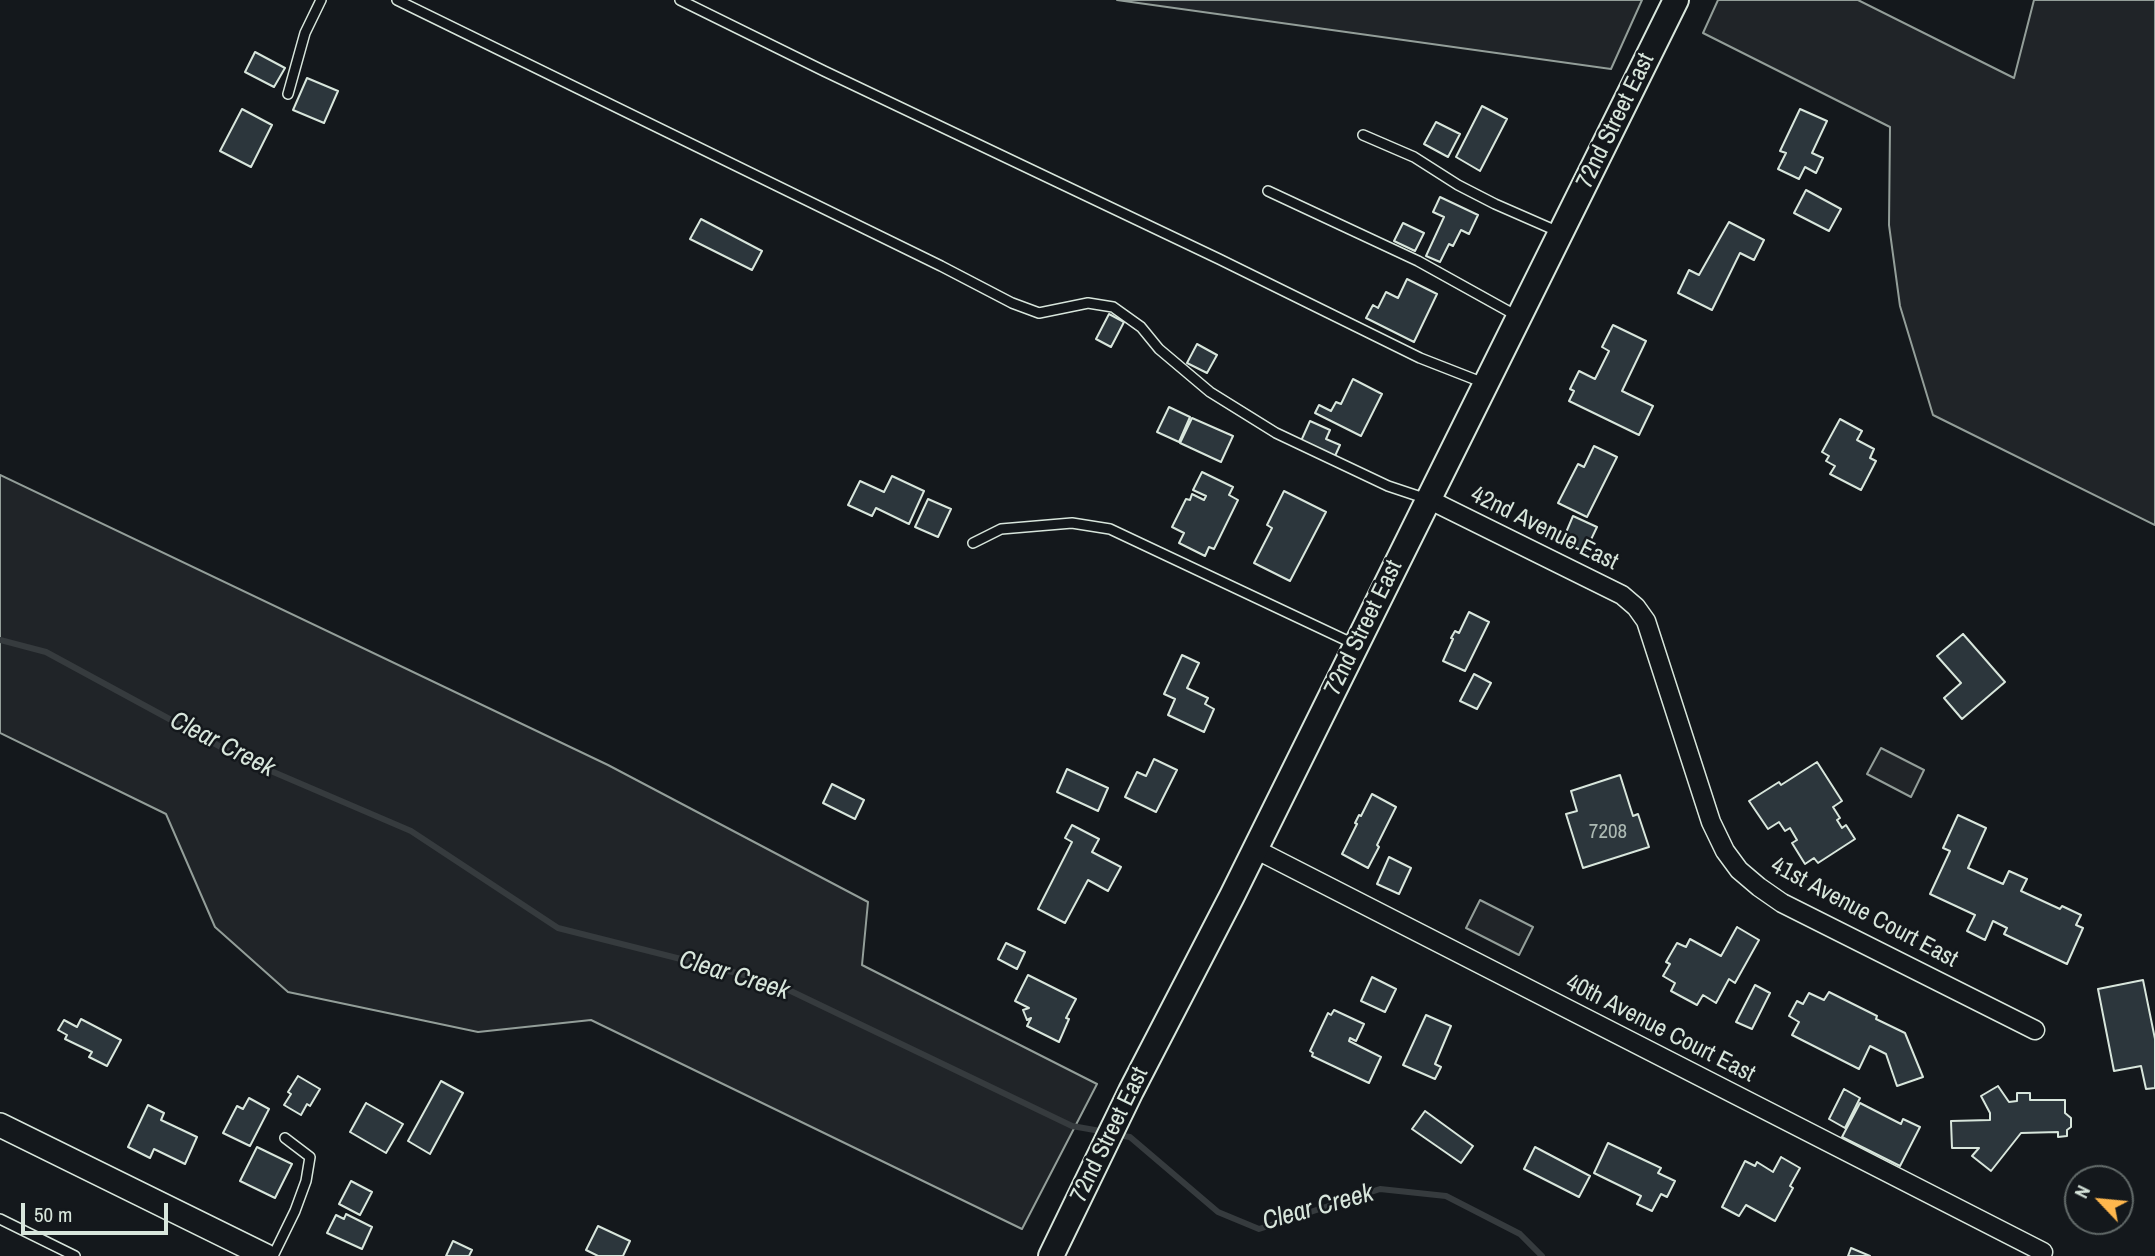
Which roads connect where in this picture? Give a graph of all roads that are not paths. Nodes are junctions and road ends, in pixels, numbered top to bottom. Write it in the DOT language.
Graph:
graph roads {
  1 [pos="321,0"];
  2 [pos="397,0"];
  3 [pos="680,0"];
  4 [pos="1676,0"];
  5 [pos="288,94"];
  6 [pos="1363,135"];
  7 [pos="1268,191"];
  8 [pos="1560,233"];
  9 [pos="1518,317"];
  10 [pos="1486,383"];
  11 [pos="1428,499"];
  12 [pos="974,543"];
  13 [pos="1636,607"];
  14 [pos="1356,644"];
  15 [pos="1255,849"];
  16 [pos="2035,1030"];
  17 [pos="0,1125"];
  18 [pos="285,1138"];
  19 [pos="1,1224"];
  20 [pos="56,1252"];
  21 [pos="2042,1252"];
  22 [pos="75,1256"];
  23 [pos="266,1256"];
  24 [pos="273,1256"];
  25 [pos="1051,1256"];
  1 -- 5 [label="lane"];
  2 -- 11 [label="lane"];
  3 -- 10 [label="lane"];
  4 -- 8 [label="main road, 72nd Street East"];
  6 -- 8 [label="lane"];
  7 -- 9 [label="lane"];
  8 -- 9 [label="main road, 72nd Street East"];
  9 -- 10 [label="main road, 72nd Street East"];
  10 -- 11 [label="main road, 72nd Street East"];
  11 -- 13 [label="street, 42nd Avenue East"];
  11 -- 14 [label="main road, 72nd Street East"];
  12 -- 14 [label="lane"];
  13 -- 16 [label="street, 41st Avenue Court East"];
  14 -- 15 [label="main road, 72nd Street East"];
  15 -- 21 [label="street, 40th Avenue Court East"];
  15 -- 25 [label="main road, 72nd Street East"];
  17 -- 23 [label="street"];
  18 -- 24 [label="lane"];
  19 -- 20 [label="lane"];
  20 -- 22 [label="lane"];
}
